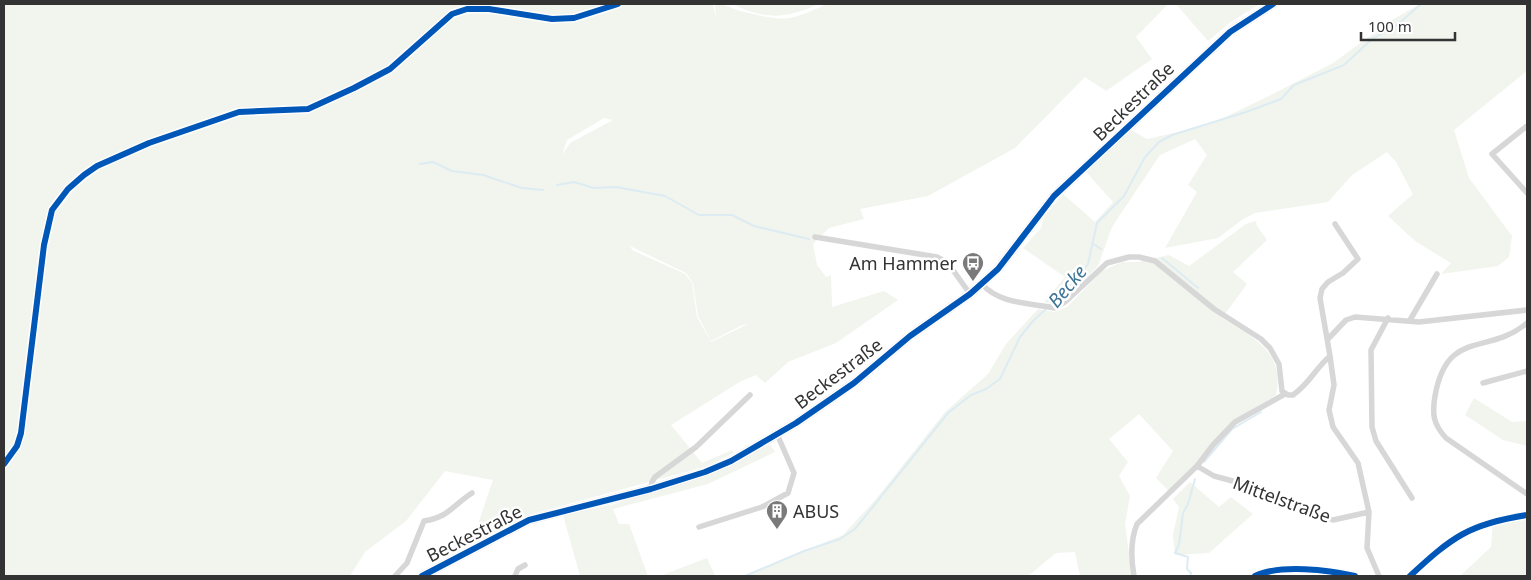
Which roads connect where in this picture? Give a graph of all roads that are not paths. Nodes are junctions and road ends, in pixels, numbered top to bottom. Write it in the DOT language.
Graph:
graph roads {
  1 [pos="618,4"];
  2 [pos="1273,4"];
  3 [pos="1527,126"];
  4 [pos="1527,193"];
  5 [pos="1335,224"];
  6 [pos="815,236"];
  7 [pos="1437,274"];
  8 [pos="982,284"];
  9 [pos="970,294"];
  10 [pos="1527,310"];
  11 [pos="1388,318"];
  12 [pos="1410,320"];
  13 [pos="1527,323"];
  14 [pos="1328,339"];
  15 [pos="1330,356"];
  16 [pos="1527,371"];
  17 [pos="1483,383"];
  18 [pos="1285,394"];
  19 [pos="750,395"];
  20 [pos="777,434"];
  21 [pos="4,464"];
  22 [pos="1197,466"];
  23 [pos="651,489"];
  24 [pos="472,493"];
  25 [pos="1527,494"];
  26 [pos="1412,498"];
  27 [pos="1368,512"];
  28 [pos="1527,515"];
  29 [pos="700,527"];
  30 [pos="525,565"];
  31 [pos="395,576"];
  32 [pos="422,576"];
  33 [pos="515,576"];
  34 [pos="1134,576"];
  35 [pos="1255,576"];
  36 [pos="1355,576"];
  37 [pos="1379,576"];
  38 [pos="1410,576"];
  1 -- 21 [label="street"];
  2 -- 8 [label="main road, Beckestraße"];
  3 -- 4 [label="street"];
  5 -- 14 [label="street"];
  6 -- 9 [label="street"];
  7 -- 12 [label="street"];
  8 -- 9 [label="main road, Beckestraße"];
  8 -- 18 [label="street"];
  9 -- 20 [label="main road, Beckestraße"];
  10 -- 12 [label="street"];
  11 -- 12 [label="street"];
  11 -- 14 [label="street"];
  11 -- 26 [label="street"];
  13 -- 25 [label="street"];
  14 -- 15 [label="street"];
  15 -- 18 [label="street"];
  15 -- 27 [label="street"];
  16 -- 17 [label="street"];
  18 -- 22 [label="street"];
  19 -- 23 [label="street"];
  20 -- 23 [label="main road, Beckestraße"];
  20 -- 29 [label="street"];
  22 -- 27 [label="street, Mittelstraße"];
  22 -- 34 [label="street"];
  23 -- 32 [label="main road, Beckestraße"];
  24 -- 31 [label="street"];
  27 -- 37 [label="street"];
  28 -- 38 [label="street"];
  30 -- 33 [label="street"];
  35 -- 36 [label="street"];
}
